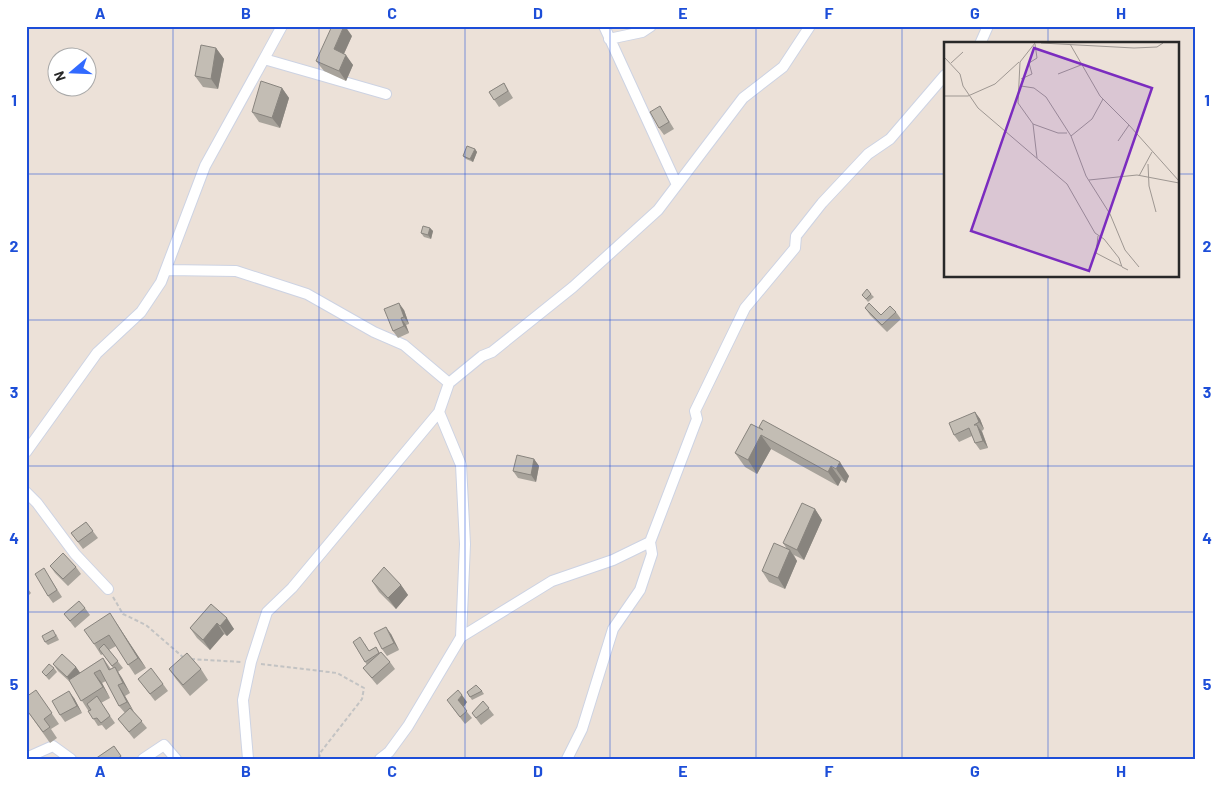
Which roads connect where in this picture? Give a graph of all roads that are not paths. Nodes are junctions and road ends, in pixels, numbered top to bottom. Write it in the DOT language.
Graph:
graph roads {
  1 [pos="282,26"];
  2 [pos="604,26"];
  3 [pos="651,26"];
  4 [pos="810,26"];
  5 [pos="988,26"];
  6 [pos="609,39"];
  7 [pos="981,42"];
  8 [pos="264,58"];
  9 [pos="944,76"];
  10 [pos="386,94"];
  11 [pos="677,185"];
  12 [pos="167,270"];
  13 [pos="450,382"];
  14 [pos="439,412"];
  15 [pos="26,452"];
  16 [pos="26,492"];
  17 [pos="650,542"];
  18 [pos="108,589"];
  19 [pos="461,637"];
  20 [pos="26,758"];
  21 [pos="71,759"];
  22 [pos="143,759"];
  23 [pos="176,759"];
  24 [pos="248,759"];
  25 [pos="380,759"];
  26 [pos="567,759"];
  1 -- 8 [label="street"];
  2 -- 6 [label="street"];
  3 -- 6 [label="street"];
  4 -- 11 [label="street"];
  5 -- 7 [label="street"];
  6 -- 11 [label="street"];
  8 -- 10 [label="street"];
  8 -- 12 [label="street"];
  9 -- 17 [label="street"];
  11 -- 13 [label="street"];
  12 -- 13 [label="street"];
  12 -- 15 [label="street"];
  13 -- 14 [label="street"];
  14 -- 19 [label="street"];
  14 -- 24 [label="street"];
  16 -- 18 [label="street"];
  17 -- 19 [label="street"];
  17 -- 26 [label="street"];
  19 -- 25 [label="street"];
  20 -- 21 [label="street"];
  22 -- 23 [label="street"];
}
